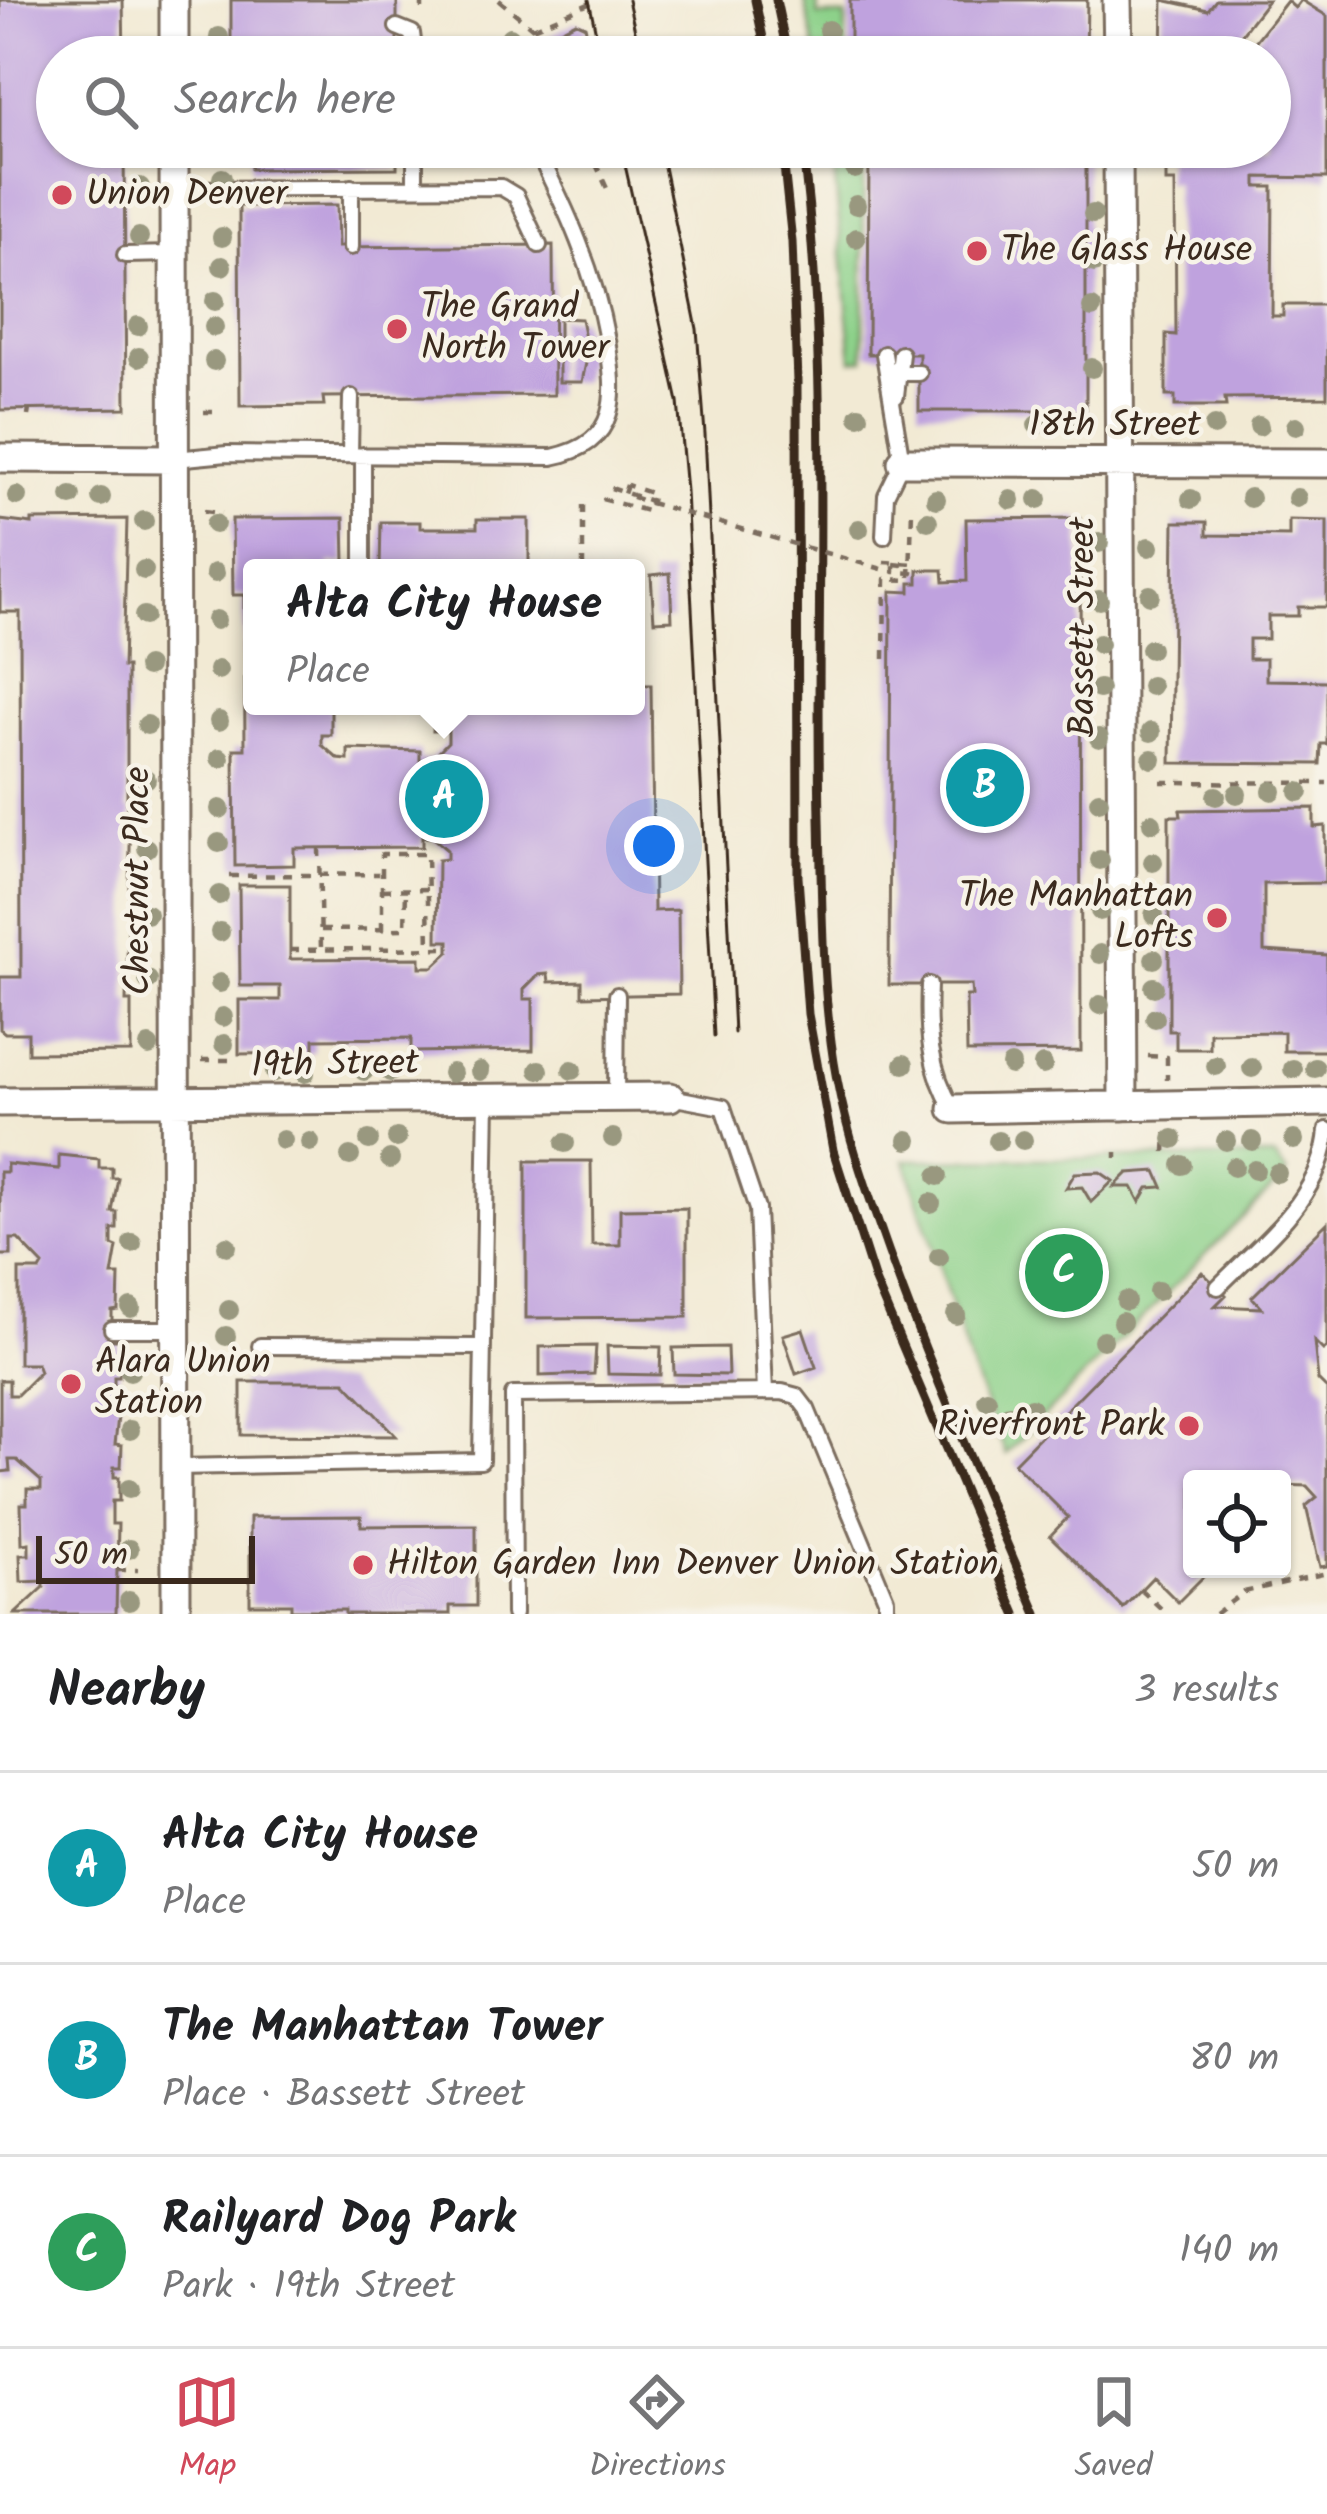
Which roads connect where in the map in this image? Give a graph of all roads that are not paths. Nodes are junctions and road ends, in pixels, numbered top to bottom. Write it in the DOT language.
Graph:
graph roads {
  1 [pos="174,0"];
  2 [pos="1117,0"];
  3 [pos="397,27"];
  4 [pos="174,36"];
  5 [pos="412,36"];
  6 [pos="1118,36"];
  7 [pos="174,168"];
  8 [pos="415,168"];
  9 [pos="545,168"];
  10 [pos="1118,168"];
  11 [pos="415,187"];
  12 [pos="352,188"];
  13 [pos="174,189"];
  14 [pos="538,245"];
  15 [pos="351,247"];
  16 [pos="174,254"];
  17 [pos="125,255"];
  18 [pos="884,354"];
  19 [pos="901,354"];
  20 [pos="898,373"];
  21 [pos="919,373"];
  22 [pos="351,397"];
  23 [pos="893,419"];
  24 [pos="357,455"];
  25 [pos="0,458"];
  26 [pos="175,459"];
  27 [pos="902,462"];
  28 [pos="1120,463"];
  29 [pos="1327,463"];
  30 [pos="884,536"];
  31 [pos="363,559"];
  32 [pos="929,985"];
  33 [pos="617,995"];
  34 [pos="670,1097"];
  35 [pos="616,1098"];
  36 [pos="488,1099"];
  37 [pos="0,1102"];
  38 [pos="175,1102"];
  39 [pos="1327,1102"];
  40 [pos="1123,1106"];
  41 [pos="953,1109"];
  42 [pos="1327,1130"];
  43 [pos="1218,1287"];
  44 [pos="112,1329"];
  45 [pos="175,1329"];
  46 [pos="260,1346"];
  47 [pos="483,1348"];
  48 [pos="765,1392"];
  49 [pos="176,1467"];
  50 [pos="176,1614"];
  51 [pos="514,1614"];
  52 [pos="886,1614"];
  1 -- 4 [label="street"];
  2 -- 6 [label="street"];
  3 -- 5 [label="lane"];
  7 -- 13 [label="street, Chestnut Place"];
  8 -- 11 [label="lane"];
  9 -- 24 [label="lane"];
  10 -- 28 [label="street, Bassett Street"];
  11 -- 12 [label="lane"];
  11 -- 14 [label="lane"];
  12 -- 13 [label="lane"];
  12 -- 15 [label="lane"];
  13 -- 16 [label="street, Chestnut Place"];
  16 -- 17 [label="lane"];
  16 -- 26 [label="street, Chestnut Place"];
  18 -- 23 [label="lane"];
  19 -- 20 [label="lane"];
  20 -- 21 [label="lane"];
  20 -- 23 [label="lane"];
  22 -- 24 [label="lane"];
  23 -- 27 [label="lane"];
  24 -- 26 [label="lane"];
  24 -- 31 [label="lane"];
  25 -- 26 [label="street"];
  26 -- 38 [label="street, Chestnut Place"];
  27 -- 28 [label="street, 18th Street"];
  27 -- 30 [label="lane"];
  28 -- 29 [label="street, 18th Street"];
  28 -- 40 [label="street, Bassett Street"];
  32 -- 41 [label="lane"];
  33 -- 35 [label="lane"];
  34 -- 35 [label="street, 19th Street"];
  34 -- 48 [label="lane"];
  35 -- 36 [label="street, 19th Street"];
  36 -- 38 [label="street, 19th Street"];
  36 -- 47 [label="lane"];
  37 -- 38 [label="street, 19th Street"];
  38 -- 45 [label="street, Chestnut Place"];
  39 -- 40 [label="street"];
  40 -- 41 [label="street"];
  42 -- 43 [label="lane"];
  44 -- 45 [label="lane"];
  45 -- 49 [label="street, Chestnut Place"];
  46 -- 47 [label="lane"];
  47 -- 49 [label="lane"];
  48 -- 51 [label="lane"];
  48 -- 52 [label="lane"];
  49 -- 50 [label="street, Chestnut Place"];
}
